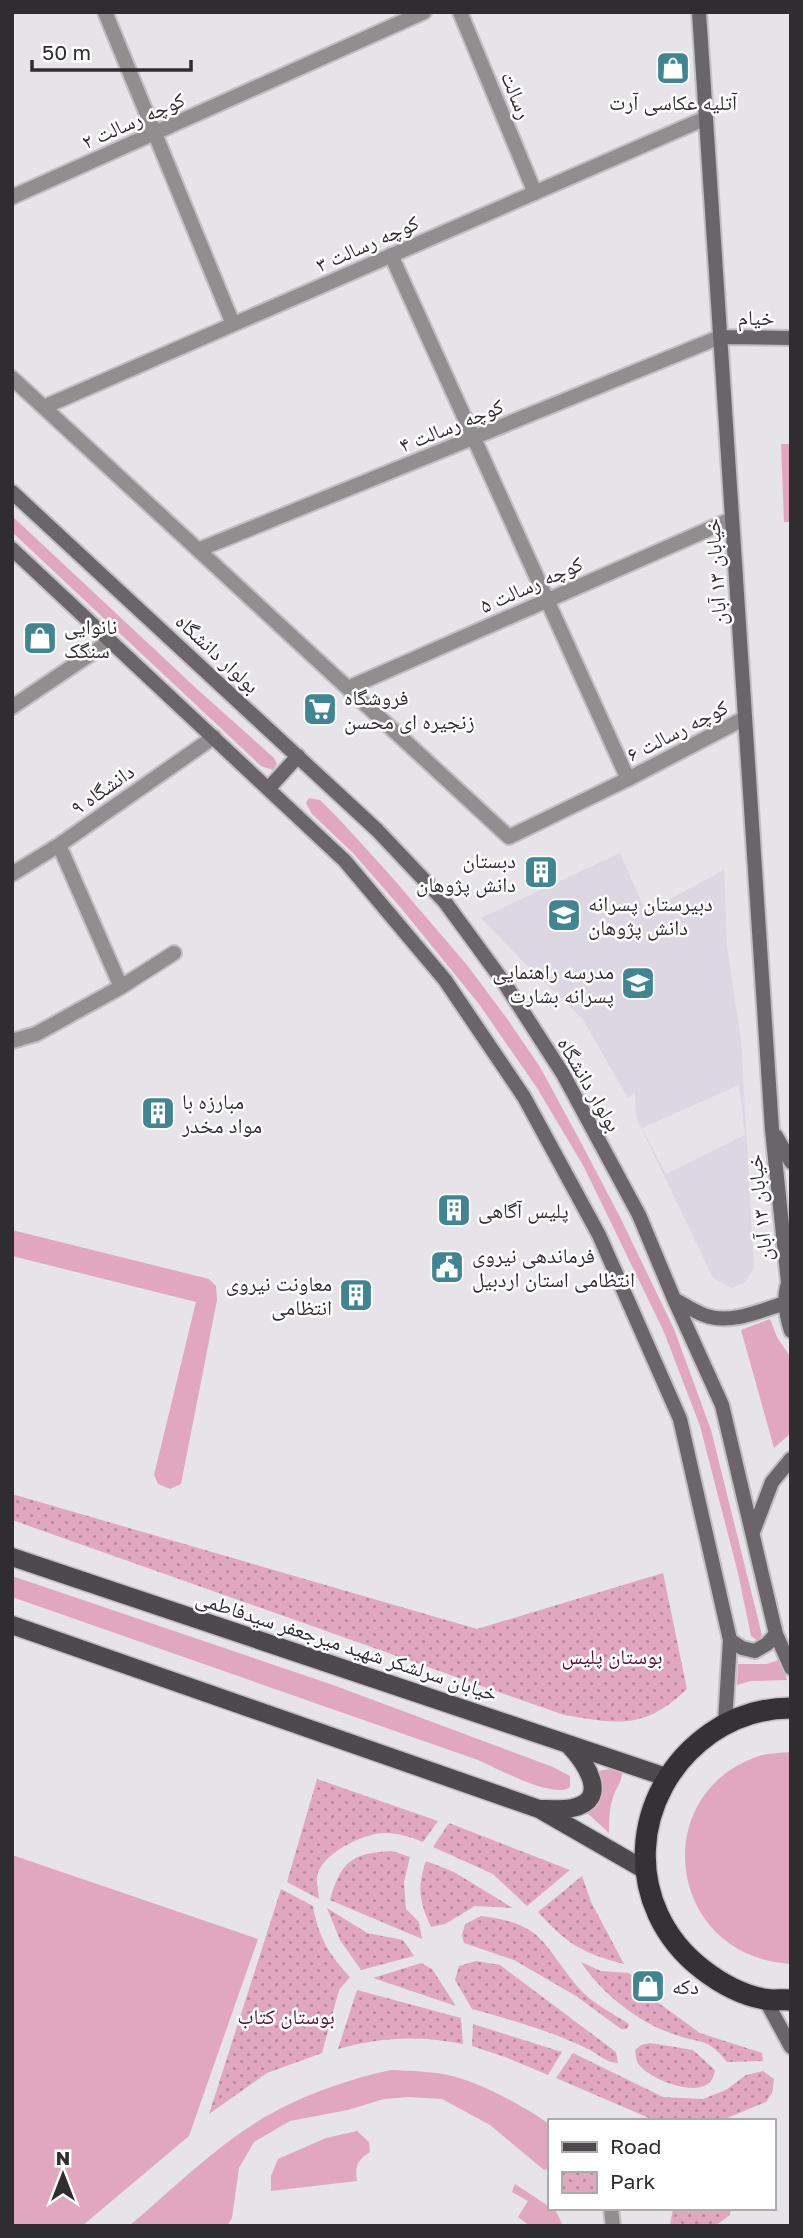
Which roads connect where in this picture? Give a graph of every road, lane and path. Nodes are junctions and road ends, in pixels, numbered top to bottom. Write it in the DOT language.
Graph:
graph roads {
  1 [pos="105,12"];
  2 [pos="424,12"];
  3 [pos="460,12"];
  4 [pos="709,12"];
  5 [pos="699,13"];
  6 [pos="706,118"];
  7 [pos="155,133"];
  8 [pos="535,193"];
  9 [pos="12,197"];
  10 [pos="391,255"];
  11 [pos="233,324"];
  12 [pos="720,338"];
  13 [pos="791,338"];
  14 [pos="12,378"];
  15 [pos="44,407"];
  16 [pos="474,438"];
  17 [pos="12,492"];
  18 [pos="732,519"];
  19 [pos="12,549"];
  20 [pos="198,551"];
  21 [pos="547,600"];
  22 [pos="110,641"];
  23 [pos="348,688"];
  24 [pos="12,707"];
  25 [pos="745,718"];
  26 [pos="214,737"];
  27 [pos="298,756"];
  28 [pos="628,779"];
  29 [pos="268,789"];
  30 [pos="59,845"];
  31 [pos="12,874"];
  32 [pos="174,953"];
  33 [pos="121,987"];
  34 [pos="12,1041"];
  35 [pos="772,1130"];
  36 [pos="791,1162"];
  37 [pos="789,1280"];
  38 [pos="674,1299"];
  39 [pos="785,1303"];
  40 [pos="791,1331"];
  41 [pos="791,1459"];
  42 [pos="752,1534"];
  43 [pos="12,1557"];
  44 [pos="12,1625"];
  45 [pos="776,1634"];
  46 [pos="730,1640"];
  47 [pos="791,1668"];
  48 [pos="791,1708"];
  49 [pos="726,1723"];
  50 [pos="567,1742"];
  51 [pos="666,1777"];
  52 [pos="539,1809"];
  53 [pos="645,1870"];
  54 [pos="765,1999"];
  55 [pos="791,2000"];
  56 [pos="791,2047"];
  1 -- 7 [label="street"];
  2 -- 7 [label="street, کوچه رسالت ۲"];
  3 -- 8 [label="street, رسالت"];
  4 -- 5 [label="street"];
  5 -- 6 [label="main road, خیابان ۱۳ آبان"];
  6 -- 8 [label="street, کوچه رسالت ۳"];
  6 -- 12 [label="main road, خیابان ۱۳ آبان"];
  7 -- 9 [label="street, کوچه رسالت ۲"];
  7 -- 11 [label="street"];
  8 -- 10 [label="street, کوچه رسالت ۳"];
  10 -- 11 [label="street, کوچه رسالت ۳"];
  10 -- 16 [label="street"];
  11 -- 15 [label="street, کوچه رسالت ۳"];
  12 -- 13 [label="main road, خیام"];
  12 -- 16 [label="street, کوچه رسالت ۴"];
  12 -- 18 [label="main road, خیابان ۱۳ آبان"];
  14 -- 15 [label="street"];
  15 -- 20 [label="street"];
  16 -- 20 [label="street, کوچه رسالت ۴"];
  16 -- 21 [label="street"];
  17 -- 27 [label="main road, بولوار دانشگاه"];
  18 -- 21 [label="street, کوچه رسالت ۵"];
  18 -- 25 [label="main road, خیابان ۱۳ آبان"];
  19 -- 22 [label="main road"];
  20 -- 23 [label="street"];
  21 -- 23 [label="street, کوچه رسالت ۵"];
  21 -- 28 [label="street"];
  22 -- 24 [label="street"];
  22 -- 26 [label="main road"];
  23 -- 28 [label="street, کوچه رسالت ۶"];
  25 -- 28 [label="street, کوچه رسالت ۶"];
  25 -- 35 [label="main road, خیابان ۱۳ آبان"];
  26 -- 29 [label="main road"];
  26 -- 30 [label="street, دانشگاه ۹"];
  27 -- 29 [label="main road"];
  27 -- 38 [label="main road, بولوار دانشگاه"];
  29 -- 46 [label="main road"];
  30 -- 31 [label="street, دانشگاه ۹"];
  30 -- 33 [label="street"];
  32 -- 33 [label="street"];
  33 -- 34 [label="street"];
  35 -- 36 [label="main road, خیابان ۱۳ آبان"];
  35 -- 37 [label="main road, خیابان ۱۳ آبان"];
  37 -- 39 [label="main road, خیابان ۱۳ آبان"];
  38 -- 39 [label="main road"];
  38 -- 42 [label="main road, بولوار دانشگاه"];
  39 -- 40 [label="main road"];
  41 -- 42 [label="main road"];
  42 -- 45 [label="main road, بولوار دانشگاه"];
  43 -- 50 [label="main road, خیابان سرلشکر شهید میرجعفر سیدفاطمی"];
  44 -- 52 [label="main road"];
  45 -- 46 [label="main road"];
  45 -- 47 [label="main road, بولوار دانشگاه"];
  46 -- 49 [label="main road"];
  48 -- 49 [label="highway"];
  49 -- 51 [label="highway"];
  50 -- 51 [label="main road, خیابان سرلشکر شهید میرجعفر سیدفاطمی"];
  50 -- 52 [label="main road"];
  51 -- 53 [label="highway"];
  52 -- 53 [label="main road"];
  53 -- 54 [label="highway"];
  54 -- 55 [label="highway"];
  54 -- 56 [label="main road"];
}
